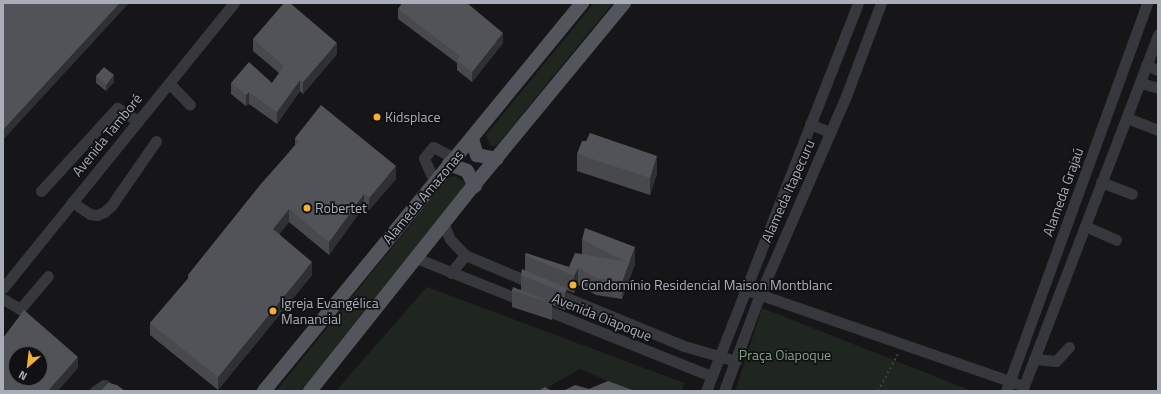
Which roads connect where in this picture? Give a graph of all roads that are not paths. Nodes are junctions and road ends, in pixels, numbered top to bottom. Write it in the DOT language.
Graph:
graph roads {
  1 [pos="234,3"];
  2 [pos="582,3"];
  3 [pos="624,3"];
  4 [pos="858,3"];
  5 [pos="881,3"];
  6 [pos="1147,3"];
  7 [pos="1158,34"];
  8 [pos="1146,65"];
  9 [pos="1158,70"];
  10 [pos="169,82"];
  11 [pos="1141,83"];
  12 [pos="1158,88"];
  13 [pos="190,105"];
  14 [pos="1126,118"];
  15 [pos="138,121"];
  16 [pos="810,124"];
  17 [pos="1158,130"];
  18 [pos="830,132"];
  19 [pos="472,139"];
  20 [pos="156,141"];
  21 [pos="497,159"];
  22 [pos="452,161"];
  23 [pos="1085,177"];
  24 [pos="436,179"];
  25 [pos="1100,185"];
  26 [pos="474,186"];
  27 [pos="41,191"];
  28 [pos="1132,194"];
  29 [pos="72,202"];
  30 [pos="444,225"];
  31 [pos="1084,226"];
  32 [pos="1116,240"];
  33 [pos="465,255"];
  34 [pos="416,258"];
  35 [pos="451,273"];
  36 [pos="48,276"];
  37 [pos="3,288"];
  38 [pos="744,289"];
  39 [pos="760,294"];
  40 [pos="3,299"];
  41 [pos="20,309"];
  42 [pos="31,319"];
  43 [pos="1069,347"];
  44 [pos="718,355"];
  45 [pos="1034,359"];
  46 [pos="736,361"];
  47 [pos="711,376"];
  48 [pos="1008,386"];
  49 [pos="1023,388"];
  50 [pos="95,391"];
  51 [pos="115,391"];
  52 [pos="264,391"];
  53 [pos="310,391"];
  54 [pos="706,391"];
  55 [pos="724,391"];
  1 -- 10 [label="street, Avenida Tamboré"];
  2 -- 19 [label="main road, Alameda Amazonas"];
  3 -- 21 [label="main road"];
  4 -- 16 [label="street, Alameda Itapecuru"];
  5 -- 18 [label="street, Alameda Itapecuru"];
  6 -- 23 [label="street, Alameda Grajaú"];
  7 -- 8 [label="street"];
  8 -- 9 [label="street"];
  8 -- 11 [label="street"];
  10 -- 13 [label="street"];
  10 -- 15 [label="street, Avenida Tamboré"];
  11 -- 12 [label="street"];
  11 -- 14 [label="street"];
  14 -- 17 [label="street"];
  14 -- 25 [label="street"];
  15 -- 27 [label="street"];
  15 -- 29 [label="street, Avenida Tamboré"];
  16 -- 18 [label="street"];
  16 -- 38 [label="street, Alameda Itapecuru"];
  18 -- 39 [label="street, Alameda Itapecuru"];
  19 -- 21 [label="main road"];
  19 -- 22 [label="main road, Alameda Amazonas"];
  20 -- 29 [label="street"];
  21 -- 26 [label="main road"];
  22 -- 24 [label="main road, Alameda Amazonas"];
  22 -- 24 [label="street"];
  22 -- 26 [label="main road"];
  23 -- 25 [label="street"];
  23 -- 48 [label="street, Alameda Grajaú"];
  24 -- 52 [label="main road, Alameda Amazonas"];
  25 -- 28 [label="street"];
  25 -- 31 [label="street"];
  26 -- 30 [label="main road"];
  29 -- 37 [label="street, Avenida Tamboré"];
  30 -- 33 [label="street, Avenida Oiapoque"];
  30 -- 34 [label="main road"];
  31 -- 32 [label="street"];
  31 -- 45 [label="street"];
  33 -- 35 [label="street"];
  33 -- 44 [label="street, Avenida Oiapoque"];
  34 -- 35 [label="street, Avenida Oiapoque"];
  34 -- 53 [label="main road"];
  35 -- 47 [label="street, Avenida Oiapoque"];
  36 -- 41 [label="street"];
  38 -- 39 [label="street"];
  38 -- 44 [label="street, Alameda Itapecuru"];
  39 -- 46 [label="street, Alameda Itapecuru"];
  39 -- 48 [label="street"];
  40 -- 41 [label="street"];
  41 -- 42 [label="street"];
  43 -- 45 [label="street"];
  44 -- 46 [label="street, Avenida Oiapoque"];
  44 -- 47 [label="street, Alameda Itapecuru"];
  45 -- 49 [label="street"];
  46 -- 55 [label="street, Alameda Itapecuru"];
  47 -- 54 [label="street, Alameda Itapecuru"];
  48 -- 49 [label="street"];
  50 -- 51 [label="street"];
}
